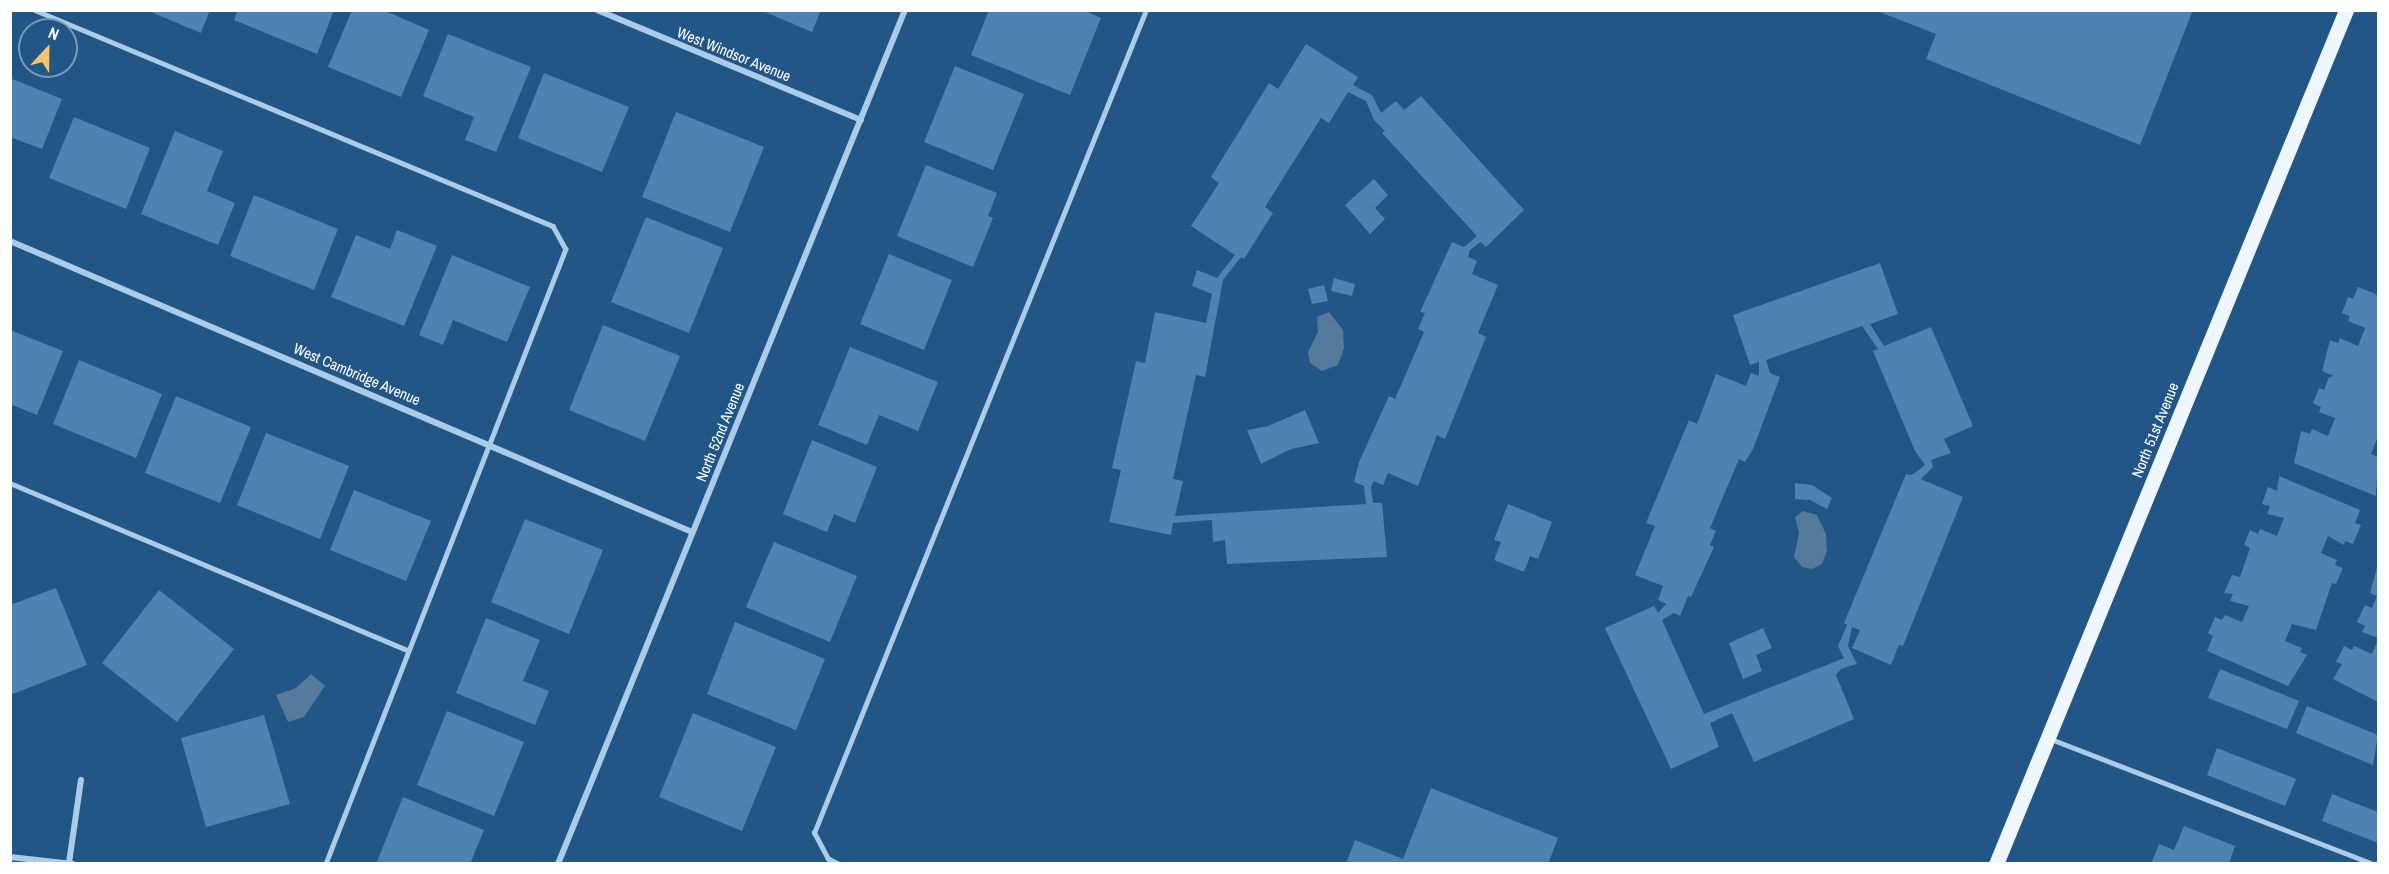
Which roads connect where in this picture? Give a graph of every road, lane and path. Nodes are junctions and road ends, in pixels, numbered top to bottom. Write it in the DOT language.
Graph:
graph roads {
  1 [pos="35,10"];
  2 [pos="597,10"];
  3 [pos="905,10"];
  4 [pos="1146,10"];
  5 [pos="2346,10"];
  6 [pos="861,120"];
  7 [pos="10,241"];
  8 [pos="491,444"];
  9 [pos="10,483"];
  10 [pos="692,532"];
  11 [pos="408,650"];
  12 [pos="2048,738"];
  13 [pos="81,780"];
  14 [pos="10,857"];
  15 [pos="71,863"];
  16 [pos="326,864"];
  17 [pos="558,864"];
  18 [pos="838,864"];
  19 [pos="1996,864"];
  20 [pos="2374,864"];
  1 -- 8 [label="lane"];
  2 -- 6 [label="street, West Windsor Avenue"];
  3 -- 6 [label="street, North 52nd Avenue"];
  4 -- 18 [label="lane"];
  5 -- 12 [label="main road, North 51st Avenue"];
  6 -- 10 [label="street, North 52nd Avenue"];
  7 -- 8 [label="street, West Cambridge Avenue"];
  8 -- 10 [label="street, West Cambridge Avenue"];
  8 -- 11 [label="lane"];
  9 -- 11 [label="lane"];
  10 -- 17 [label="street, North 52nd Avenue"];
  11 -- 16 [label="lane"];
  12 -- 19 [label="main road, North 51st Avenue"];
  12 -- 20 [label="lane"];
  13 -- 15 [label="street"];
  14 -- 15 [label="street"];
}
